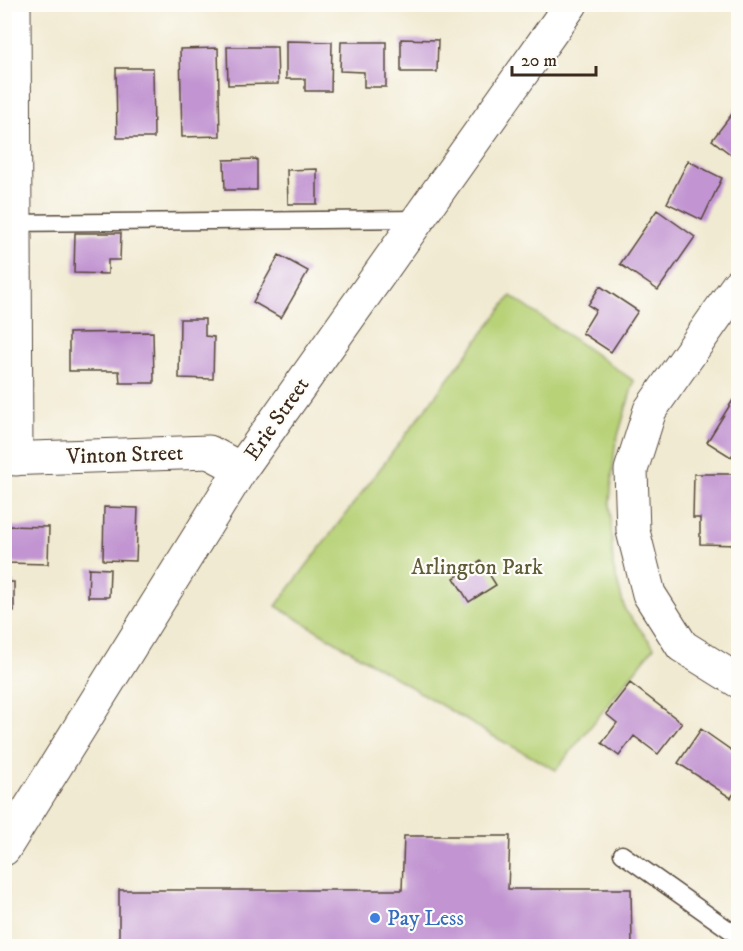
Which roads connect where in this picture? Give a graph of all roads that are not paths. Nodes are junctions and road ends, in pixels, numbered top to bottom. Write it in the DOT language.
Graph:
graph roads {
  1 [pos="14,4"];
  2 [pos="566,7"];
  3 [pos="418,219"];
  4 [pos="10,223"];
  5 [pos="738,285"];
  6 [pos="10,459"];
  7 [pos="242,469"];
  8 [pos="738,681"];
  9 [pos="4,849"];
  10 [pos="622,854"];
  11 [pos="738,936"];
  1 -- 4 [label="street"];
  2 -- 3 [label="street, Erie Street"];
  3 -- 4 [label="lane"];
  3 -- 7 [label="street, Erie Street"];
  4 -- 6 [label="street"];
  5 -- 8 [label="street"];
  6 -- 7 [label="street, Vinton Street"];
  7 -- 9 [label="street, Erie Street"];
  10 -- 11 [label="lane"];
}
